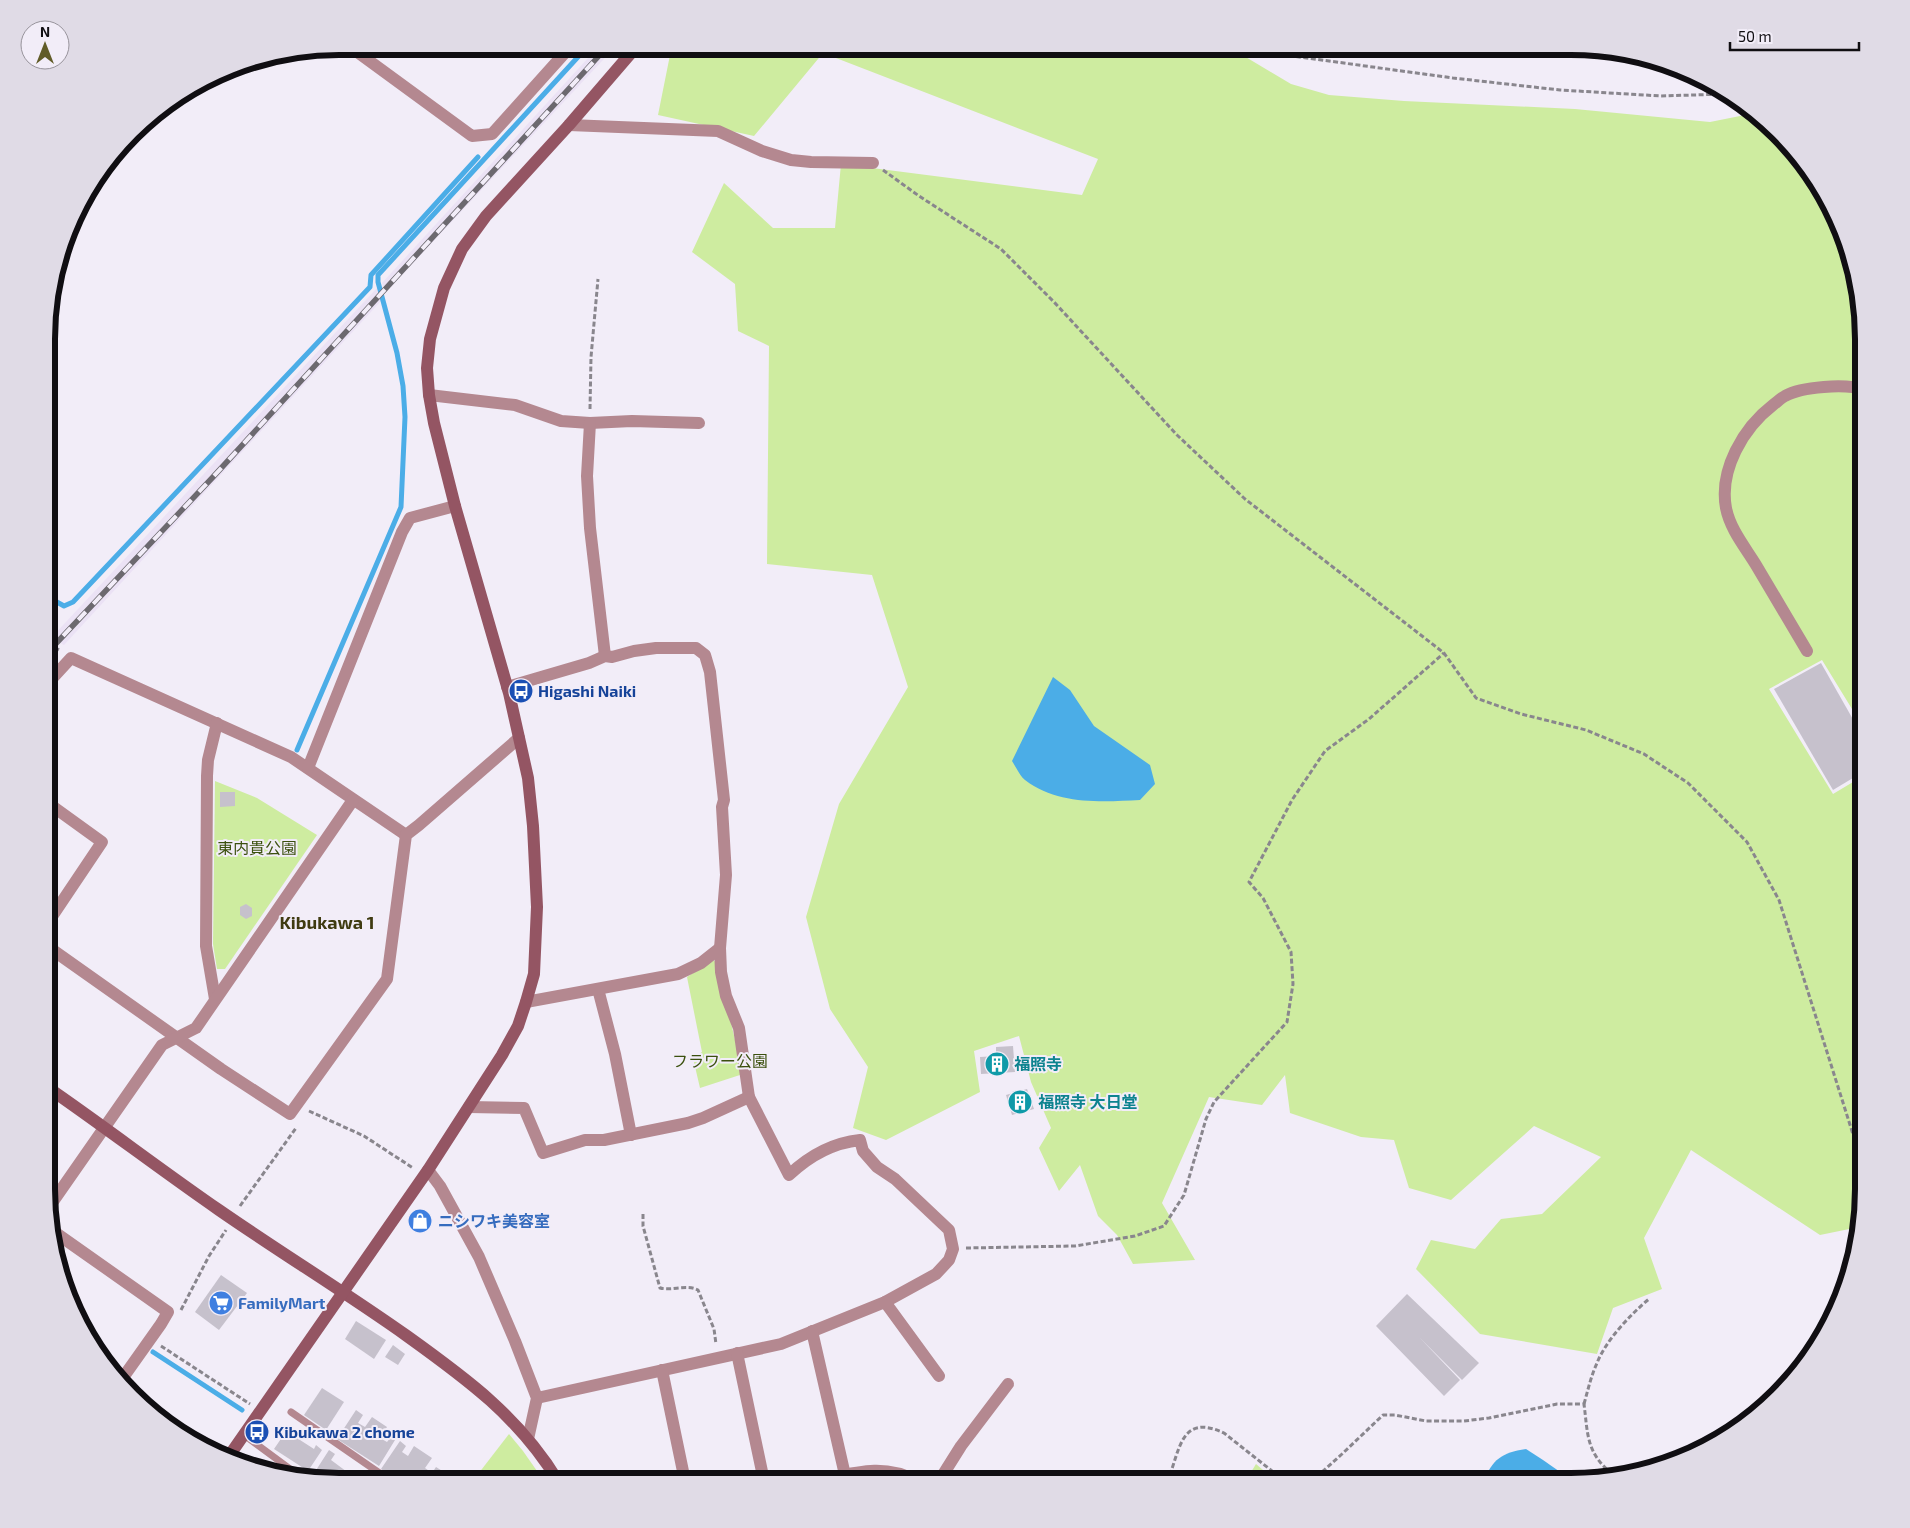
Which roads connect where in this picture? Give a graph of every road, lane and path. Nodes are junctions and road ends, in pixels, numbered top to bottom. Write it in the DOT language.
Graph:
graph roads {
  1 [pos="361,55"];
  2 [pos="563,55"];
  3 [pos="629,55"];
  4 [pos="1285,55"];
  5 [pos="1715,94"];
  6 [pos="569,125"];
  7 [pos="873,163"];
  8 [pos="598,279"];
  9 [pos="1855,389"];
  10 [pos="429,395"];
  11 [pos="590,423"];
  12 [pos="698,423"];
  13 [pos="455,506"];
  14 [pos="1807,651"];
  15 [pos="1444,653"];
  16 [pos="605,656"];
  17 [pos="55,676"];
  18 [pos="507,687"];
  19 [pos="217,723"];
  20 [pos="519,738"];
  21 [pos="308,768"];
  22 [pos="352,800"];
  23 [pos="55,808"];
  24 [pos="406,835"];
  25 [pos="55,913"];
  26 [pos="720,948"];
  27 [pos="55,951"];
  28 [pos="598,990"];
  29 [pos="215,999"];
  30 [pos="526,1002"];
  31 [pos="178,1038"];
  32 [pos="55,1092"];
  33 [pos="749,1097"];
  34 [pos="469,1106"];
  35 [pos="294,1109"];
  36 [pos="106,1127"];
  37 [pos="630,1135"];
  38 [pos="1855,1141"];
  39 [pos="426,1173"];
  40 [pos="55,1198"];
  41 [pos="240,1206"];
  42 [pos="644,1214"];
  43 [pos="227,1228"];
  44 [pos="59,1236"];
  45 [pos="953,1249"];
  46 [pos="344,1292"];
  47 [pos="1649,1299"];
  48 [pos="885,1302"];
  49 [pos="180,1312"];
  50 [pos="812,1331"];
  51 [pos="158,1344"];
  52 [pos="737,1353"];
  53 [pos="718,1357"];
  54 [pos="662,1370"];
  55 [pos="124,1375"];
  56 [pos="939,1376"];
  57 [pos="1008,1384"];
  58 [pos="537,1398"];
  59 [pos="1584,1404"];
  60 [pos="253,1406"];
  61 [pos="291,1412"];
  62 [pos="244,1435"];
  63 [pos="528,1438"];
  64 [pos="232,1452"];
  65 [pos="290,1469"];
  66 [pos="1608,1471"];
  67 [pos="379,1473"];
  68 [pos="552,1473"];
  69 [pos="683,1473"];
  70 [pos="762,1473"];
  71 [pos="845,1473"];
  72 [pos="855,1473"];
  73 [pos="898,1473"];
  74 [pos="944,1473"];
  75 [pos="1170,1473"];
  76 [pos="1275,1473"];
  77 [pos="1321,1473"];
  1 -- 2 [label="street"];
  3 -- 6 [label="street"];
  4 -- 5 [label="path"];
  6 -- 7 [label="street"];
  6 -- 10 [label="street"];
  7 -- 15 [label="path"];
  8 -- 11 [label="path"];
  9 -- 14 [label="street"];
  10 -- 11 [label="street"];
  10 -- 13 [label="street"];
  11 -- 12 [label="street"];
  11 -- 16 [label="street"];
  13 -- 18 [label="street"];
  13 -- 21 [label="street"];
  15 -- 38 [label="path"];
  15 -- 45 [label="path"];
  16 -- 18 [label="street"];
  16 -- 26 [label="street"];
  17 -- 19 [label="street"];
  18 -- 20 [label="street"];
  19 -- 21 [label="street"];
  19 -- 29 [label="street"];
  20 -- 24 [label="street"];
  20 -- 30 [label="street"];
  21 -- 22 [label="street"];
  22 -- 24 [label="street"];
  22 -- 29 [label="street"];
  23 -- 25 [label="street"];
  24 -- 35 [label="street"];
  26 -- 28 [label="street"];
  26 -- 33 [label="street"];
  27 -- 31 [label="street"];
  28 -- 30 [label="street"];
  28 -- 37 [label="street"];
  29 -- 31 [label="street"];
  30 -- 34 [label="street"];
  31 -- 35 [label="street"];
  31 -- 36 [label="street"];
  32 -- 36 [label="street"];
  33 -- 37 [label="street"];
  33 -- 45 [label="street"];
  34 -- 37 [label="street"];
  34 -- 39 [label="street"];
  35 -- 39 [label="path"];
  35 -- 41 [label="path"];
  36 -- 40 [label="street"];
  36 -- 46 [label="street"];
  39 -- 46 [label="street"];
  39 -- 58 [label="street"];
  42 -- 53 [label="path"];
  43 -- 49 [label="path"];
  44 -- 55 [label="street"];
  45 -- 48 [label="street"];
  46 -- 62 [label="street"];
  46 -- 63 [label="street"];
  47 -- 59 [label="path"];
  48 -- 50 [label="street"];
  48 -- 56 [label="street"];
  50 -- 52 [label="street"];
  50 -- 71 [label="street"];
  51 -- 60 [label="path"];
  52 -- 53 [label="street"];
  52 -- 70 [label="street"];
  53 -- 54 [label="street"];
  54 -- 58 [label="street"];
  54 -- 69 [label="street"];
  57 -- 74 [label="street"];
  58 -- 63 [label="street"];
  59 -- 66 [label="path"];
  59 -- 77 [label="path"];
  61 -- 67 [label="lane"];
  62 -- 64 [label="street"];
  62 -- 65 [label="lane"];
  63 -- 68 [label="street"];
  72 -- 73 [label="street"];
  75 -- 76 [label="path"];
}
